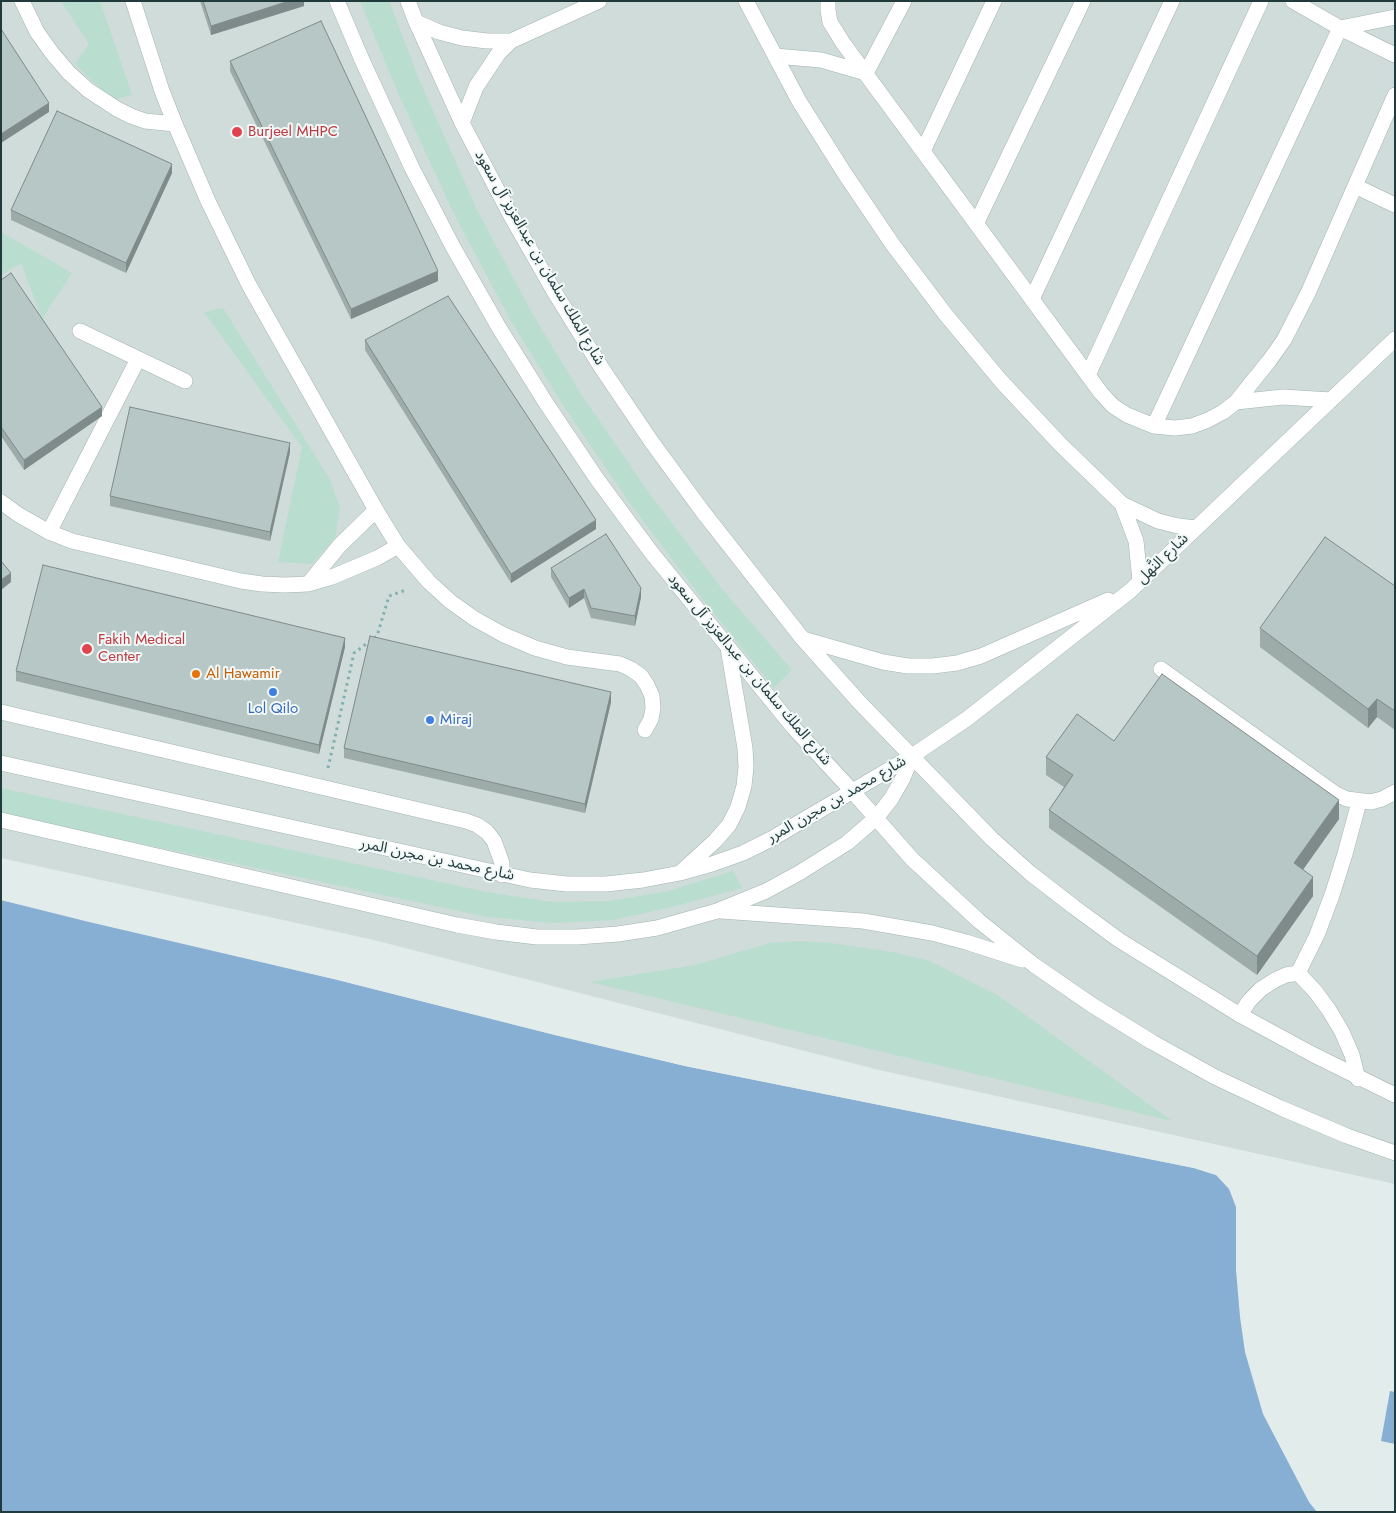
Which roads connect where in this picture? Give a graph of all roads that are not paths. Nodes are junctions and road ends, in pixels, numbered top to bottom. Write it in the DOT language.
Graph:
graph roads {
  1 [pos="22,1"];
  2 [pos="133,1"];
  3 [pos="337,1"];
  4 [pos="408,1"];
  5 [pos="599,1"];
  6 [pos="746,1"];
  7 [pos="828,1"];
  8 [pos="904,1"];
  9 [pos="994,1"];
  10 [pos="1083,1"];
  11 [pos="1172,1"];
  12 [pos="1260,1"];
  13 [pos="1293,1"];
  14 [pos="1395,18"];
  15 [pos="416,22"];
  16 [pos="1340,28"];
  17 [pos="511,41"];
  18 [pos="1395,55"];
  19 [pos="775,56"];
  20 [pos="866,73"];
  21 [pos="1395,95"];
  22 [pos="462,123"];
  23 [pos="175,124"];
  24 [pos="923,151"];
  25 [pos="1355,186"];
  26 [pos="1395,205"];
  27 [pos="976,224"];
  28 [pos="1032,299"];
  29 [pos="80,331"];
  30 [pos="1395,339"];
  31 [pos="138,359"];
  32 [pos="1088,375"];
  33 [pos="185,381"];
  34 [pos="1331,400"];
  35 [pos="1236,402"];
  36 [pos="1154,426"];
  37 [pos="1,502"];
  38 [pos="1122,504"];
  39 [pos="376,510"];
  40 [pos="1196,528"];
  41 [pos="49,532"];
  42 [pos="398,546"];
  43 [pos="308,584"];
  44 [pos="1135,586"];
  45 [pos="802,638"];
  46 [pos="728,647"];
  47 [pos="1161,669"];
  48 [pos="1,712"];
  49 [pos="645,730"];
  50 [pos="912,756"];
  51 [pos="1,763"];
  52 [pos="853,792"];
  53 [pos="1395,792"];
  54 [pos="1359,802"];
  55 [pos="876,818"];
  56 [pos="1,820"];
  57 [pos="680,873"];
  58 [pos="502,875"];
  59 [pos="717,911"];
  60 [pos="1034,965"];
  61 [pos="1298,973"];
  62 [pos="1240,1015"];
  63 [pos="1358,1078"];
  64 [pos="1395,1095"];
  65 [pos="1395,1153"];
  1 -- 23 [label="street"];
  2 -- 23 [label="street"];
  3 -- 46 [label="street, شارع الملك سلمان بن عبدالعزيز آل سعود"];
  4 -- 15 [label="street, شارع الملك سلمان بن عبدالعزيز آل سعود"];
  5 -- 17 [label="street"];
  6 -- 19 [label="street"];
  7 -- 20 [label="street"];
  8 -- 20 [label="street"];
  9 -- 24 [label="street"];
  10 -- 27 [label="street"];
  11 -- 28 [label="street"];
  12 -- 32 [label="street"];
  13 -- 16 [label="street"];
  14 -- 16 [label="street"];
  15 -- 17 [label="street"];
  15 -- 22 [label="street, شارع الملك سلمان بن عبدالعزيز آل سعود"];
  16 -- 18 [label="street"];
  16 -- 36 [label="street"];
  17 -- 22 [label="street"];
  19 -- 20 [label="street"];
  19 -- 38 [label="street"];
  20 -- 24 [label="street"];
  21 -- 25 [label="street"];
  22 -- 45 [label="street, شارع الملك سلمان بن عبدالعزيز آل سعود"];
  23 -- 39 [label="street"];
  24 -- 27 [label="street"];
  25 -- 26 [label="street"];
  25 -- 35 [label="street"];
  27 -- 28 [label="street"];
  28 -- 32 [label="street"];
  29 -- 31 [label="street"];
  30 -- 34 [label="street, شارع النَّهل"];
  31 -- 33 [label="street"];
  31 -- 41 [label="street"];
  32 -- 36 [label="street"];
  34 -- 35 [label="street"];
  34 -- 40 [label="street, شارع النَّهل"];
  35 -- 36 [label="street"];
  37 -- 41 [label="street"];
  38 -- 40 [label="street"];
  38 -- 44 [label="street"];
  39 -- 42 [label="street"];
  39 -- 43 [label="street"];
  40 -- 44 [label="street, شارع النَّهل"];
  41 -- 43 [label="street"];
  42 -- 43 [label="street"];
  42 -- 49 [label="street"];
  44 -- 45 [label="street"];
  44 -- 50 [label="street, شارع النَّهل"];
  45 -- 50 [label="street, شارع الملك سلمان بن عبدالعزيز آل سعود"];
  46 -- 52 [label="street, شارع الملك سلمان بن عبدالعزيز آل سعود"];
  46 -- 57 [label="street"];
  47 -- 54 [label="street"];
  48 -- 58 [label="street"];
  50 -- 52 [label="street, شارع محمد بن مجرن المرر"];
  50 -- 55 [label="street, شارع محمد بن مجرن المرر"];
  50 -- 62 [label="street, شارع الملك سلمان بن عبدالعزيز آل سعود"];
  51 -- 58 [label="street, شارع محمد بن مجرن المرر"];
  52 -- 55 [label="street, شارع الملك سلمان بن عبدالعزيز آل سعود"];
  52 -- 57 [label="street, شارع محمد بن مجرن المرر"];
  53 -- 54 [label="street"];
  54 -- 61 [label="street"];
  55 -- 59 [label="street, شارع محمد بن مجرن المرر"];
  55 -- 60 [label="street, شارع الملك سلمان بن عبدالعزيز آل سعود"];
  56 -- 59 [label="street, شارع محمد بن مجرن المرر"];
  57 -- 58 [label="street, شارع محمد بن مجرن المرر"];
  59 -- 60 [label="street"];
  60 -- 65 [label="street, شارع الملك سلمان بن عبدالعزيز آل سعود"];
  61 -- 62 [label="street"];
  61 -- 63 [label="street"];
  62 -- 63 [label="street, شارع الملك سلمان بن عبدالعزيز آل سعود"];
  63 -- 64 [label="street, شارع الملك سلمان بن عبدالعزيز آل سعود"];
}
